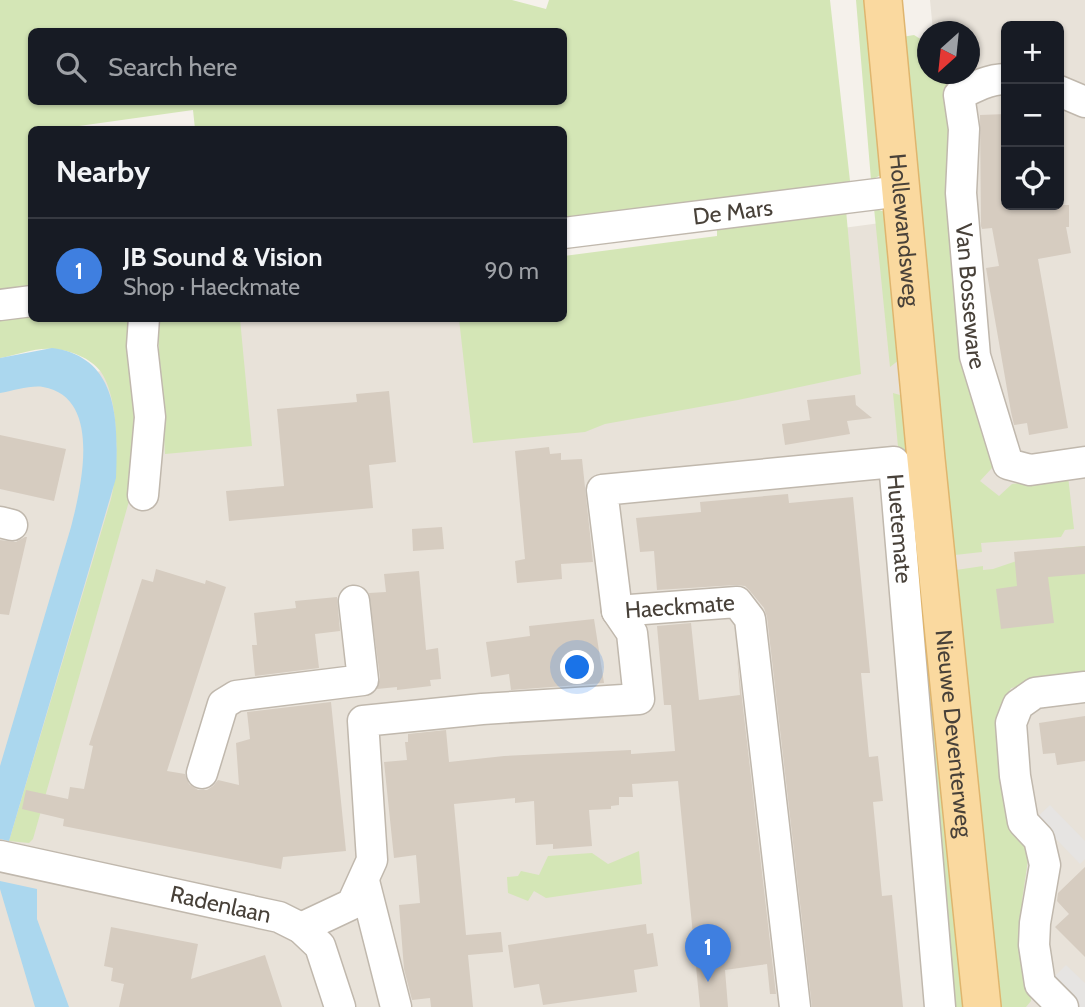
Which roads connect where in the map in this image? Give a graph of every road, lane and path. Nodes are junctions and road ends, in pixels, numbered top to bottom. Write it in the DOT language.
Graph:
graph roads {
  1 [pos="883,0"];
  2 [pos="1001,79"];
  3 [pos="1064,93"];
  4 [pos="1085,102"];
  5 [pos="901,191"];
  6 [pos="567,233"];
  7 [pos="28,302"];
  8 [pos="0,305"];
  9 [pos="144,322"];
  10 [pos="926,459"];
  11 [pos="1085,462"];
  12 [pos="143,495"];
  13 [pos="354,601"];
  14 [pos="617,611"];
  15 [pos="363,680"];
  16 [pos="1085,687"];
  17 [pos="363,721"];
  18 [pos="202,773"];
  19 [pos="0,856"];
  20 [pos="364,881"];
  21 [pos="301,928"];
  22 [pos="340,1007"];
  23 [pos="396,1007"];
  24 [pos="796,1007"];
  25 [pos="940,1007"];
  26 [pos="982,1007"];
  27 [pos="1063,1007"];
  1 -- 5 [label="main road, Hollewandsweg"];
  2 -- 11 [label="street, Van Bosseware"];
  3 -- 4 [label="street"];
  5 -- 6 [label="street, De Mars"];
  5 -- 10 [label="main road, Hollewandsweg"];
  7 -- 8 [label="street"];
  9 -- 12 [label="street"];
  10 -- 26 [label="main road, Nieuwe Deventerweg"];
  13 -- 15 [label="street"];
  14 -- 17 [label="street, Haeckmate"];
  14 -- 24 [label="street, Haeckmate"];
  14 -- 25 [label="street, Huetemate"];
  15 -- 17 [label="street"];
  15 -- 18 [label="street"];
  16 -- 27 [label="street"];
  17 -- 20 [label="street"];
  19 -- 21 [label="street, Radenlaan"];
  20 -- 21 [label="street"];
  20 -- 23 [label="street"];
  21 -- 22 [label="street, Radenlaan"];
}
